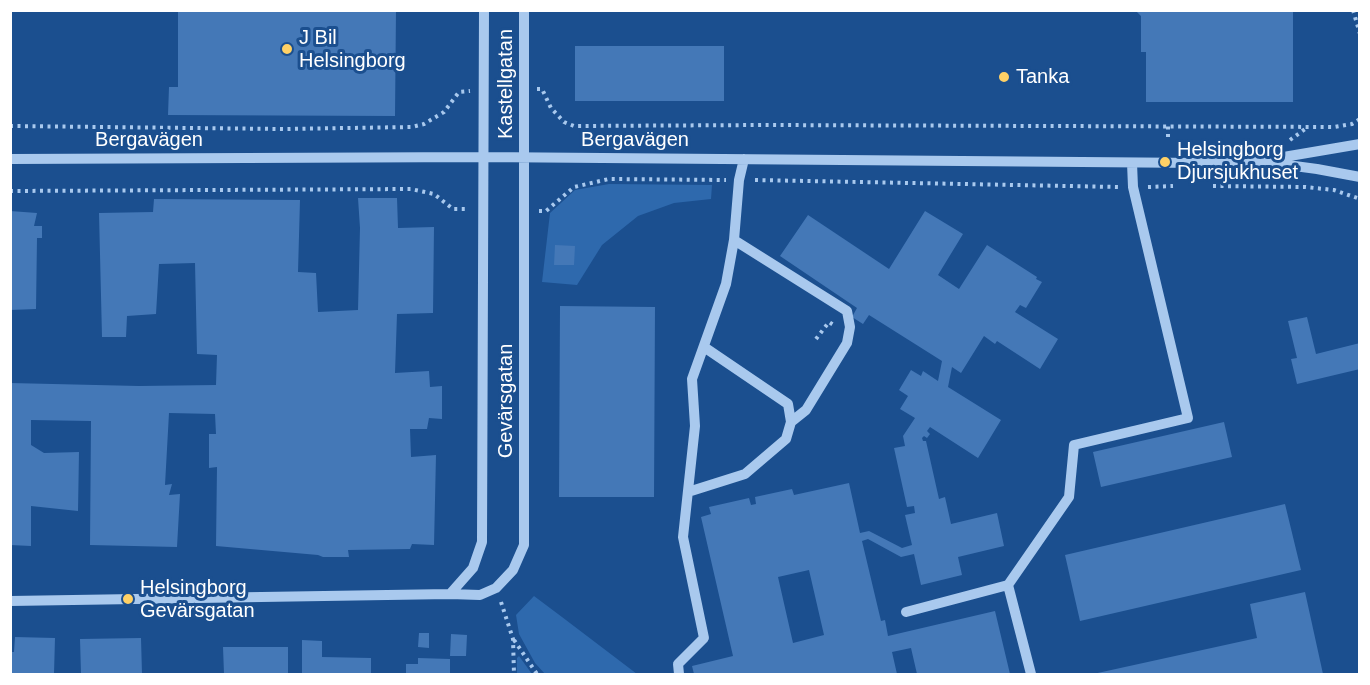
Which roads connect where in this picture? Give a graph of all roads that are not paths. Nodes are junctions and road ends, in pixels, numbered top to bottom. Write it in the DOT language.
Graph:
graph roads {
  1 [pos="484,10"];
  2 [pos="524,10"];
  3 [pos="1359,144"];
  4 [pos="483,157"];
  5 [pos="524,158"];
  6 [pos="10,159"];
  7 [pos="744,159"];
  8 [pos="1260,161"];
  9 [pos="1132,163"];
  10 [pos="1359,177"];
  11 [pos="734,240"];
  12 [pos="704,347"];
  13 [pos="791,422"];
  14 [pos="688,492"];
  15 [pos="1008,585"];
  16 [pos="450,594"];
  17 [pos="10,601"];
  18 [pos="906,612"];
  19 [pos="679,675"];
  20 [pos="1030,675"];
  1 -- 4 [label="street, Kastellgatan"];
  2 -- 5 [label="street, Kastellgatan"];
  3 -- 8 [label="street, Bergavägen"];
  4 -- 5 [label="street, Bergavägen"];
  4 -- 6 [label="street, Bergavägen"];
  4 -- 16 [label="street, Gevärsgatan"];
  5 -- 7 [label="street, Bergavägen"];
  5 -- 16 [label="street, Gevärsgatan"];
  7 -- 9 [label="street, Bergavägen"];
  7 -- 11 [label="street"];
  8 -- 9 [label="street, Bergavägen"];
  8 -- 10 [label="street, Bergavägen"];
  9 -- 15 [label="street"];
  11 -- 12 [label="street"];
  11 -- 13 [label="street"];
  12 -- 13 [label="street"];
  12 -- 14 [label="street"];
  13 -- 14 [label="street"];
  14 -- 19 [label="street"];
  15 -- 18 [label="street"];
  15 -- 20 [label="street"];
  16 -- 17 [label="street"];
}
